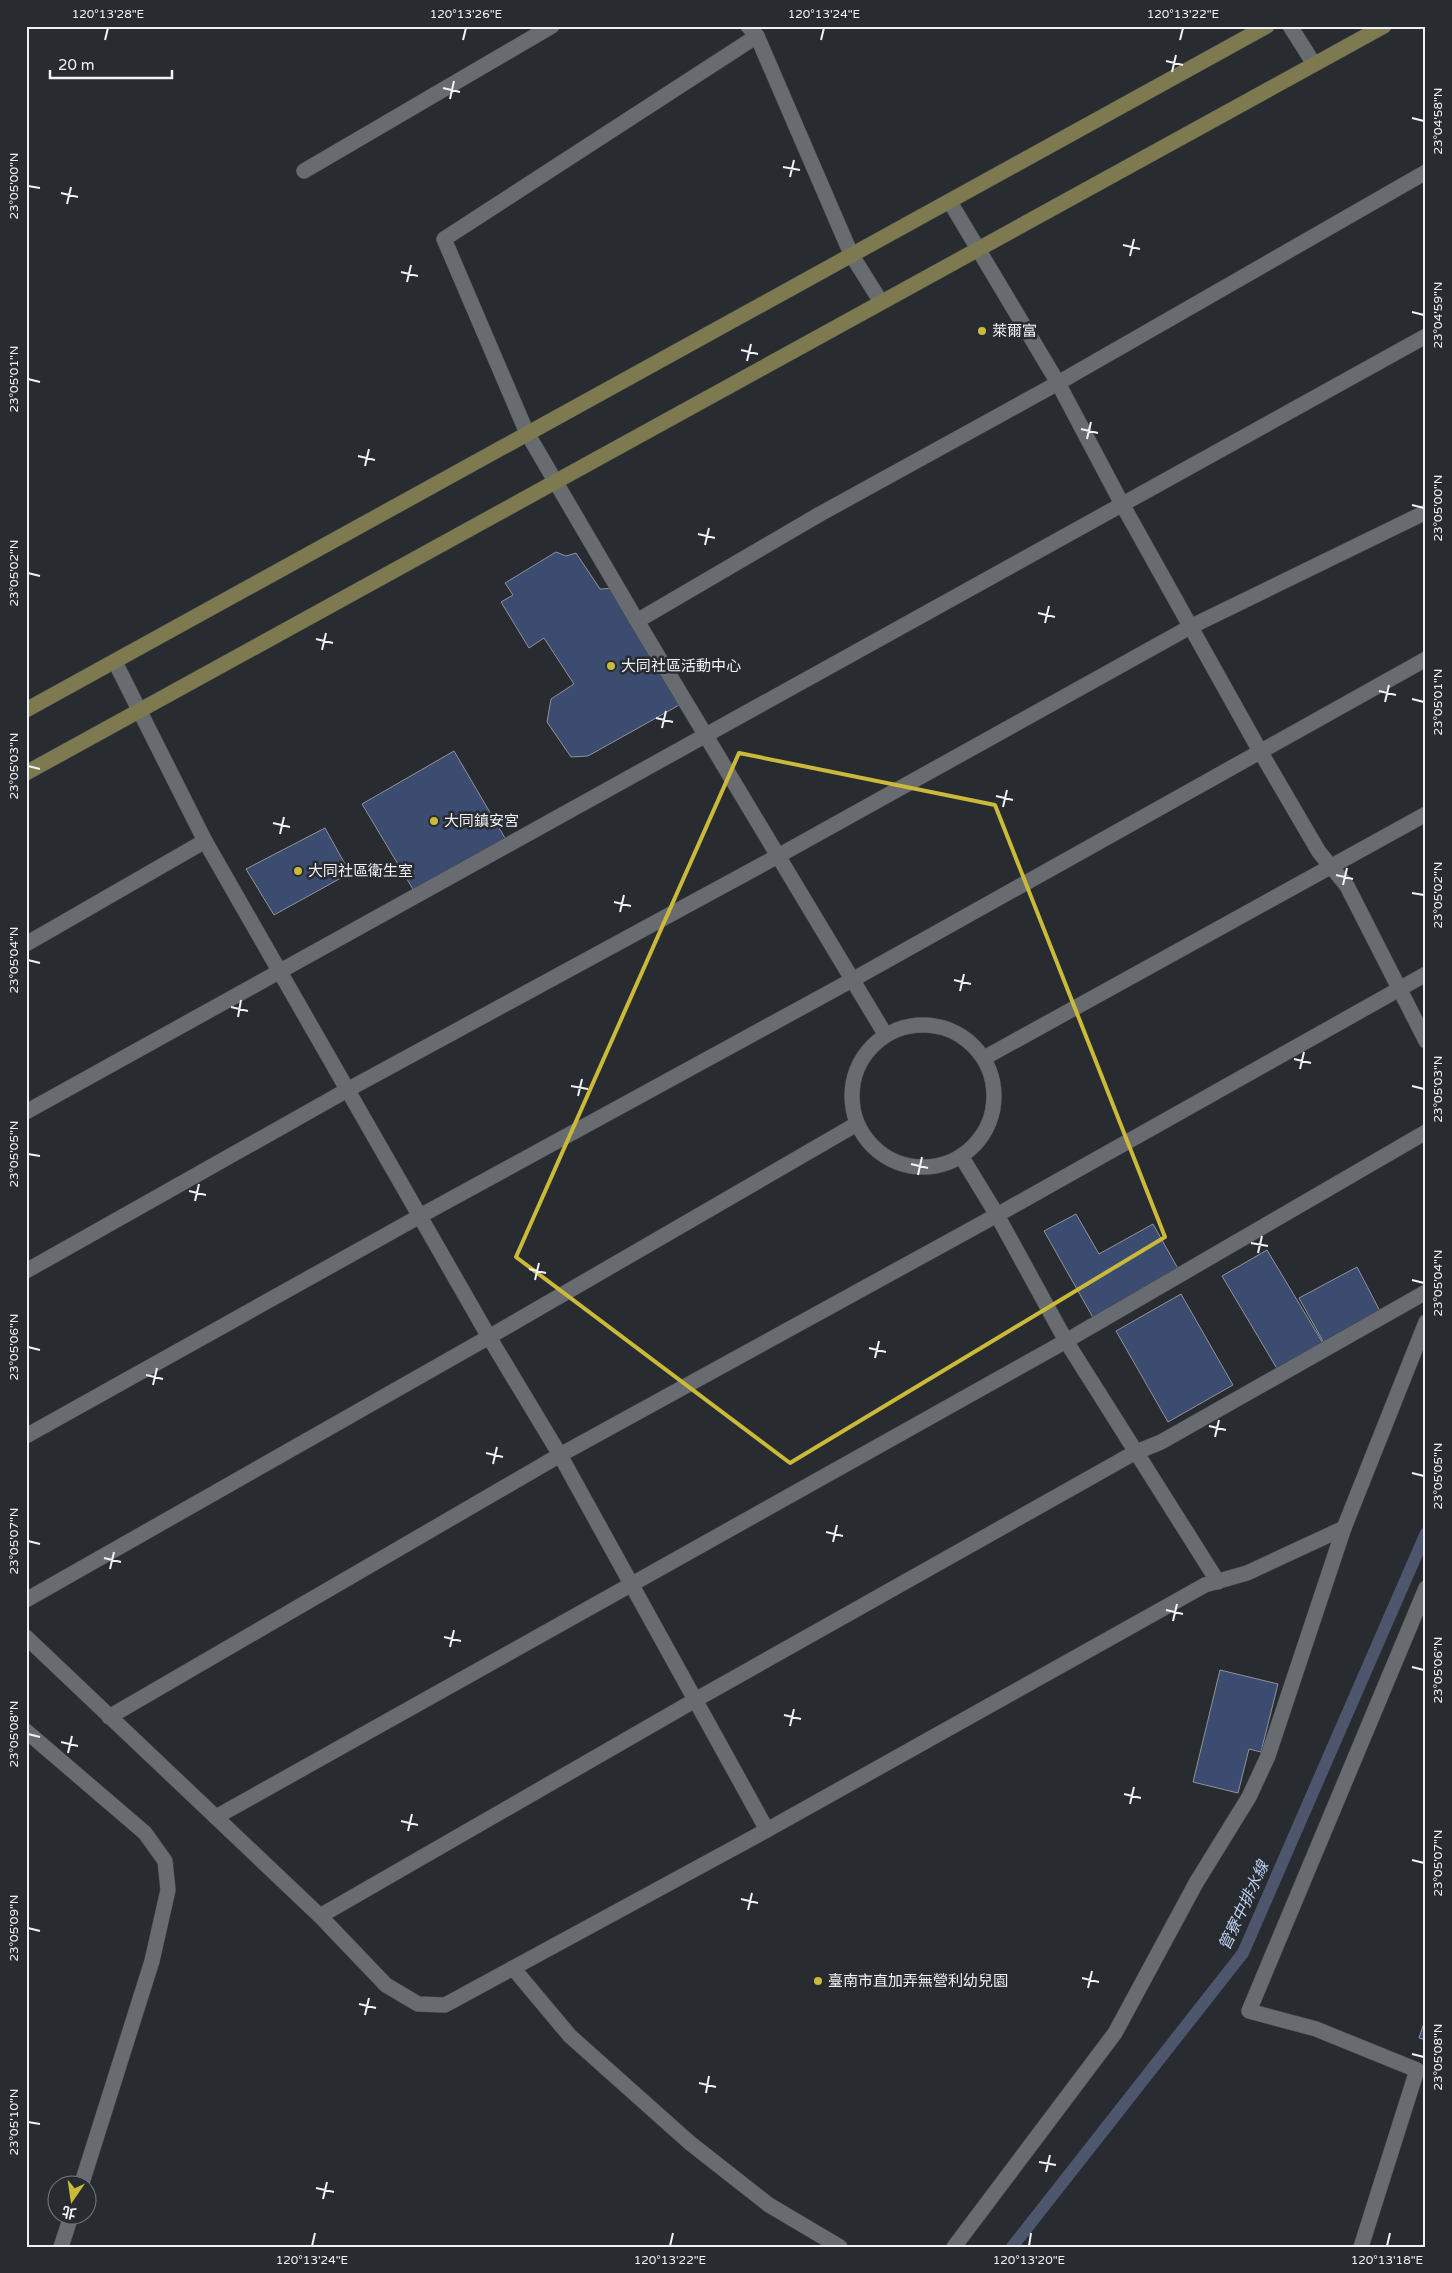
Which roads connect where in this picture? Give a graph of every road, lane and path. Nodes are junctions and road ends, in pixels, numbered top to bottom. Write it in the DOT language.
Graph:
graph roads {
  1 [pos="552,26"];
  2 [pos="1267,26"];
  3 [pos="1290,26"];
  4 [pos="1384,26"];
  5 [pos="752,31"];
  6 [pos="1314,64"];
  7 [pos="304,170"];
  8 [pos="1426,172"];
  9 [pos="950,202"];
  10 [pos="978,248"];
  11 [pos="851,254"];
  12 [pos="880,302"];
  13 [pos="1426,336"];
  14 [pos="1058,383"];
  15 [pos="527,433"];
  16 [pos="556,481"];
  17 [pos="1122,504"];
  18 [pos="1426,512"];
  19 [pos="637,621"];
  20 [pos="1190,627"];
  21 [pos="1426,659"];
  22 [pos="115,662"];
  23 [pos="26,710"];
  24 [pos="141,711"];
  25 [pos="706,736"];
  26 [pos="1260,751"];
  27 [pos="26,773"];
  28 [pos="1426,814"];
  29 [pos="205,841"];
  30 [pos="778,856"];
  31 [pos="1330,866"];
  32 [pos="26,944"];
  33 [pos="280,971"];
  34 [pos="1426,974"];
  35 [pos="852,980"];
  36 [pos="1399,989"];
  37 [pos="885,1034"];
  38 [pos="1426,1041"];
  39 [pos="984,1058"];
  40 [pos="349,1089"];
  41 [pos="26,1112"];
  42 [pos="856,1125"];
  43 [pos="1426,1132"];
  44 [pos="961,1156"];
  45 [pos="997,1215"];
  46 [pos="420,1216"];
  47 [pos="26,1271"];
  48 [pos="1426,1292"];
  49 [pos="1426,1322"];
  50 [pos="489,1337"];
  51 [pos="1066,1341"];
  52 [pos="26,1436"];
  53 [pos="1134,1453"];
  54 [pos="560,1456"];
  55 [pos="1344,1528"];
  56 [pos="1218,1582"];
  57 [pos="632,1583"];
  58 [pos="1426,1588"];
  59 [pos="26,1600"];
  60 [pos="26,1637"];
  61 [pos="696,1699"];
  62 [pos="109,1716"];
  63 [pos="26,1731"];
  64 [pos="216,1816"];
  65 [pos="768,1830"];
  66 [pos="320,1916"];
  67 [pos="513,1968"];
  68 [pos="84,2176"];
  69 [pos="68,2226"];
  70 [pos="61,2247"];
  71 [pos="840,2247"];
  72 [pos="954,2247"];
  73 [pos="1361,2247"];
  1 -- 7 [label="lane"];
  2 -- 9 [label="main road"];
  3 -- 6 [label="lane"];
  4 -- 6 [label="main road"];
  5 -- 11 [label="lane"];
  5 -- 15 [label="lane"];
  6 -- 10 [label="main road"];
  8 -- 14 [label="lane"];
  9 -- 10 [label="lane"];
  9 -- 11 [label="main road"];
  10 -- 12 [label="main road"];
  10 -- 14 [label="lane"];
  11 -- 12 [label="lane"];
  11 -- 15 [label="main road"];
  12 -- 16 [label="main road"];
  13 -- 17 [label="lane"];
  14 -- 17 [label="lane"];
  14 -- 19 [label="lane"];
  15 -- 16 [label="lane"];
  15 -- 22 [label="main road"];
  16 -- 19 [label="lane"];
  16 -- 24 [label="main road"];
  17 -- 20 [label="lane"];
  17 -- 25 [label="lane"];
  18 -- 20 [label="lane"];
  19 -- 25 [label="lane"];
  20 -- 26 [label="lane"];
  20 -- 30 [label="lane"];
  21 -- 26 [label="lane"];
  22 -- 23 [label="main road"];
  22 -- 24 [label="lane"];
  24 -- 27 [label="main road"];
  24 -- 29 [label="lane"];
  25 -- 30 [label="lane"];
  25 -- 33 [label="lane"];
  26 -- 31 [label="lane"];
  26 -- 35 [label="lane"];
  28 -- 31 [label="lane"];
  29 -- 32 [label="lane"];
  29 -- 33 [label="lane"];
  30 -- 35 [label="lane"];
  30 -- 40 [label="lane"];
  31 -- 36 [label="lane"];
  31 -- 39 [label="lane"];
  33 -- 40 [label="lane"];
  33 -- 41 [label="lane"];
  34 -- 36 [label="lane"];
  35 -- 37 [label="lane"];
  35 -- 46 [label="lane"];
  36 -- 38 [label="lane"];
  36 -- 45 [label="lane"];
  37 -- 39 [label="lane"];
  37 -- 42 [label="lane"];
  39 -- 44 [label="lane"];
  40 -- 46 [label="lane"];
  40 -- 47 [label="lane"];
  42 -- 44 [label="lane"];
  42 -- 50 [label="lane"];
  43 -- 51 [label="lane"];
  44 -- 45 [label="lane"];
  45 -- 51 [label="lane"];
  45 -- 54 [label="lane"];
  46 -- 50 [label="lane"];
  46 -- 52 [label="lane"];
  48 -- 53 [label="lane"];
  49 -- 55 [label="lane"];
  50 -- 54 [label="lane"];
  50 -- 59 [label="lane"];
  51 -- 53 [label="lane"];
  51 -- 57 [label="lane"];
  53 -- 56 [label="lane"];
  53 -- 61 [label="lane"];
  54 -- 57 [label="lane"];
  54 -- 62 [label="lane"];
  55 -- 56 [label="lane"];
  55 -- 72 [label="lane"];
  56 -- 65 [label="lane"];
  57 -- 61 [label="lane"];
  57 -- 64 [label="lane"];
  58 -- 73 [label="lane"];
  60 -- 62 [label="lane"];
  61 -- 65 [label="lane"];
  61 -- 66 [label="lane"];
  62 -- 64 [label="lane"];
  63 -- 68 [label="lane"];
  64 -- 66 [label="lane"];
  65 -- 67 [label="lane"];
  66 -- 67 [label="lane"];
  67 -- 71 [label="lane"];
  69 -- 70 [label="lane"];
}
